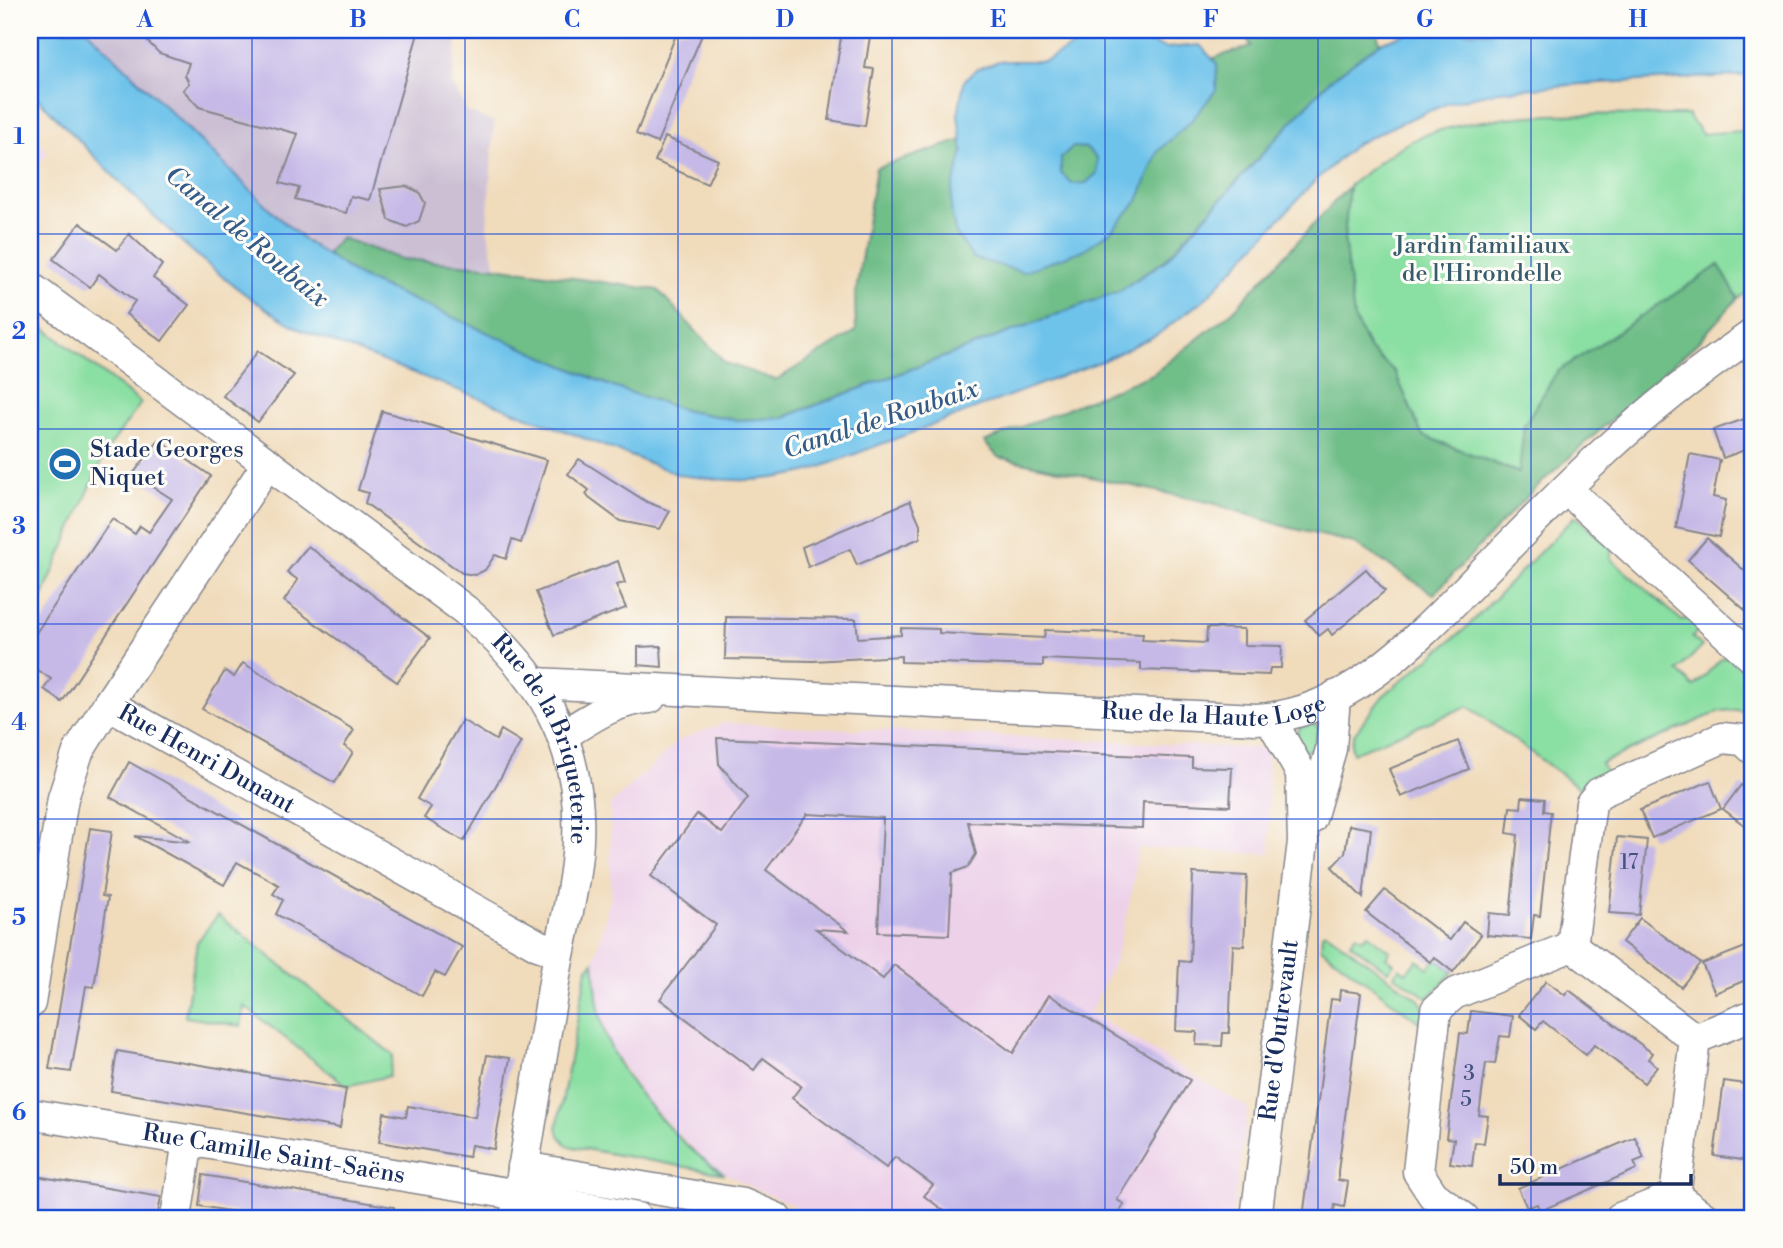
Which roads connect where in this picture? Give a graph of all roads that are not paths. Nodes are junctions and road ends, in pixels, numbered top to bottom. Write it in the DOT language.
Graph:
graph roads {
  1 [pos="30,287"];
  2 [pos="1753,334"];
  3 [pos="268,463"];
  4 [pos="1566,489"];
  5 [pos="1753,659"];
  6 [pos="536,683"];
  7 [pos="692,693"];
  8 [pos="1335,696"];
  9 [pos="108,704"];
  10 [pos="1270,718"];
  11 [pos="562,736"];
  12 [pos="1753,748"];
  13 [pos="1303,842"];
  14 [pos="1572,946"];
  15 [pos="559,952"];
  16 [pos="30,1003"];
  17 [pos="1753,1015"];
  18 [pos="1695,1039"];
  19 [pos="30,1114"];
  20 [pos="188,1140"];
  21 [pos="519,1194"];
  22 [pos="1675,1196"];
  23 [pos="176,1218"];
  24 [pos="637,1218"];
  25 [pos="776,1218"];
  26 [pos="1256,1218"];
  27 [pos="1464,1218"];
  28 [pos="1620,1218"];
  29 [pos="1705,1218"];
  1 -- 3 [label="street, Rue de la Briqueterie"];
  2 -- 4 [label="street, Rue de la Haute Loge"];
  3 -- 6 [label="street, Rue de la Briqueterie"];
  3 -- 9 [label="street, Rue Henri Dunant"];
  4 -- 5 [label="street"];
  4 -- 8 [label="street, Rue de la Haute Loge"];
  6 -- 7 [label="street, Rue de la Haute Loge"];
  6 -- 11 [label="street, Rue de la Briqueterie"];
  7 -- 10 [label="street, Rue de la Haute Loge"];
  7 -- 11 [label="street"];
  8 -- 10 [label="street, Rue de la Haute Loge"];
  8 -- 13 [label="street, Rue d'Outrevault"];
  9 -- 15 [label="street, Rue Henri Dunant"];
  9 -- 16 [label="street"];
  10 -- 13 [label="street, Rue d'Outrevault"];
  11 -- 15 [label="street, Rue de la Briqueterie"];
  12 -- 14 [label="street"];
  13 -- 26 [label="street, Rue d'Outrevault"];
  14 -- 18 [label="street"];
  14 -- 27 [label="street"];
  15 -- 21 [label="street, Rue de la Briqueterie"];
  17 -- 18 [label="street"];
  18 -- 22 [label="street"];
  19 -- 20 [label="street, Rue Camille Saint-Saëns"];
  20 -- 21 [label="street, Rue Camille Saint-Saëns"];
  20 -- 23 [label="street"];
  21 -- 24 [label="street"];
  21 -- 25 [label="street"];
  22 -- 28 [label="street"];
  22 -- 29 [label="street"];
}
